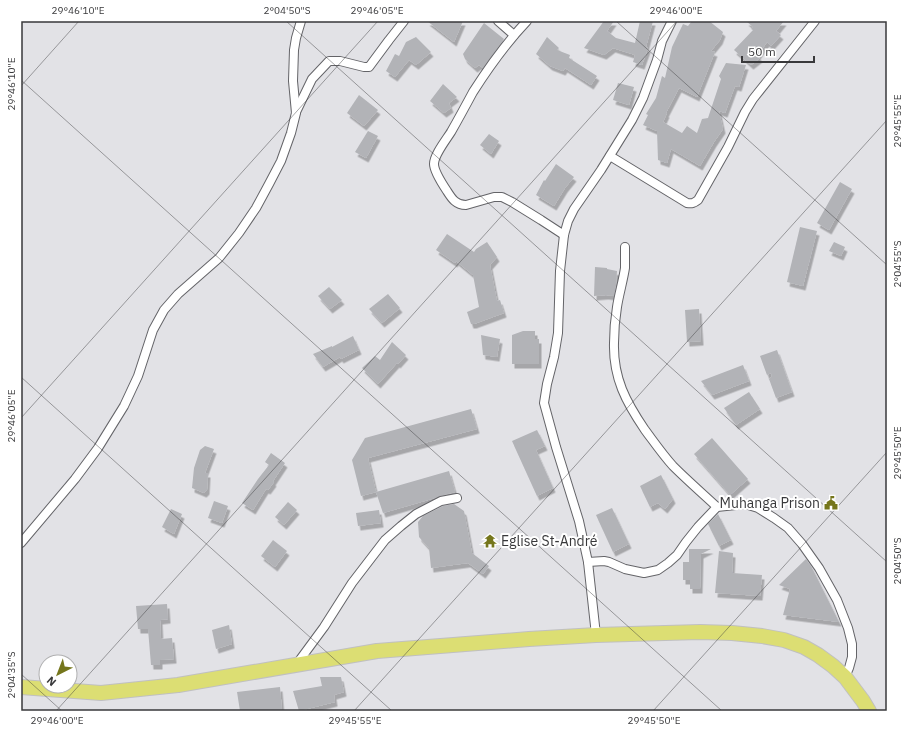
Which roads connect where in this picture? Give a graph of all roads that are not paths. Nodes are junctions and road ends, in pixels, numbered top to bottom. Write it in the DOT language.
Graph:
graph roads {
  1 [pos="301,21"];
  2 [pos="404,21"];
  3 [pos="498,21"];
  4 [pos="527,21"];
  5 [pos="672,21"];
  6 [pos="815,21"];
  7 [pos="514,35"];
  8 [pos="296,112"];
  9 [pos="610,156"];
  10 [pos="564,235"];
  11 [pos="625,247"];
  12 [pos="457,498"];
  13 [pos="717,507"];
  14 [pos="21,542"];
  15 [pos="588,562"];
  16 [pos="596,635"];
  17 [pos="296,665"];
  18 [pos="845,677"];
  19 [pos="21,686"];
  20 [pos="868,711"];
  1 -- 8 [label="street"];
  2 -- 8 [label="street"];
  3 -- 7 [label="street"];
  4 -- 7 [label="street"];
  5 -- 9 [label="street"];
  6 -- 9 [label="street"];
  7 -- 10 [label="street"];
  8 -- 14 [label="street"];
  9 -- 10 [label="street"];
  10 -- 15 [label="street"];
  11 -- 13 [label="street"];
  12 -- 17 [label="street"];
  13 -- 15 [label="street"];
  13 -- 18 [label="street"];
  15 -- 16 [label="street"];
  16 -- 17 [label="highway"];
  16 -- 18 [label="highway"];
  17 -- 19 [label="highway"];
  18 -- 20 [label="highway"];
}
